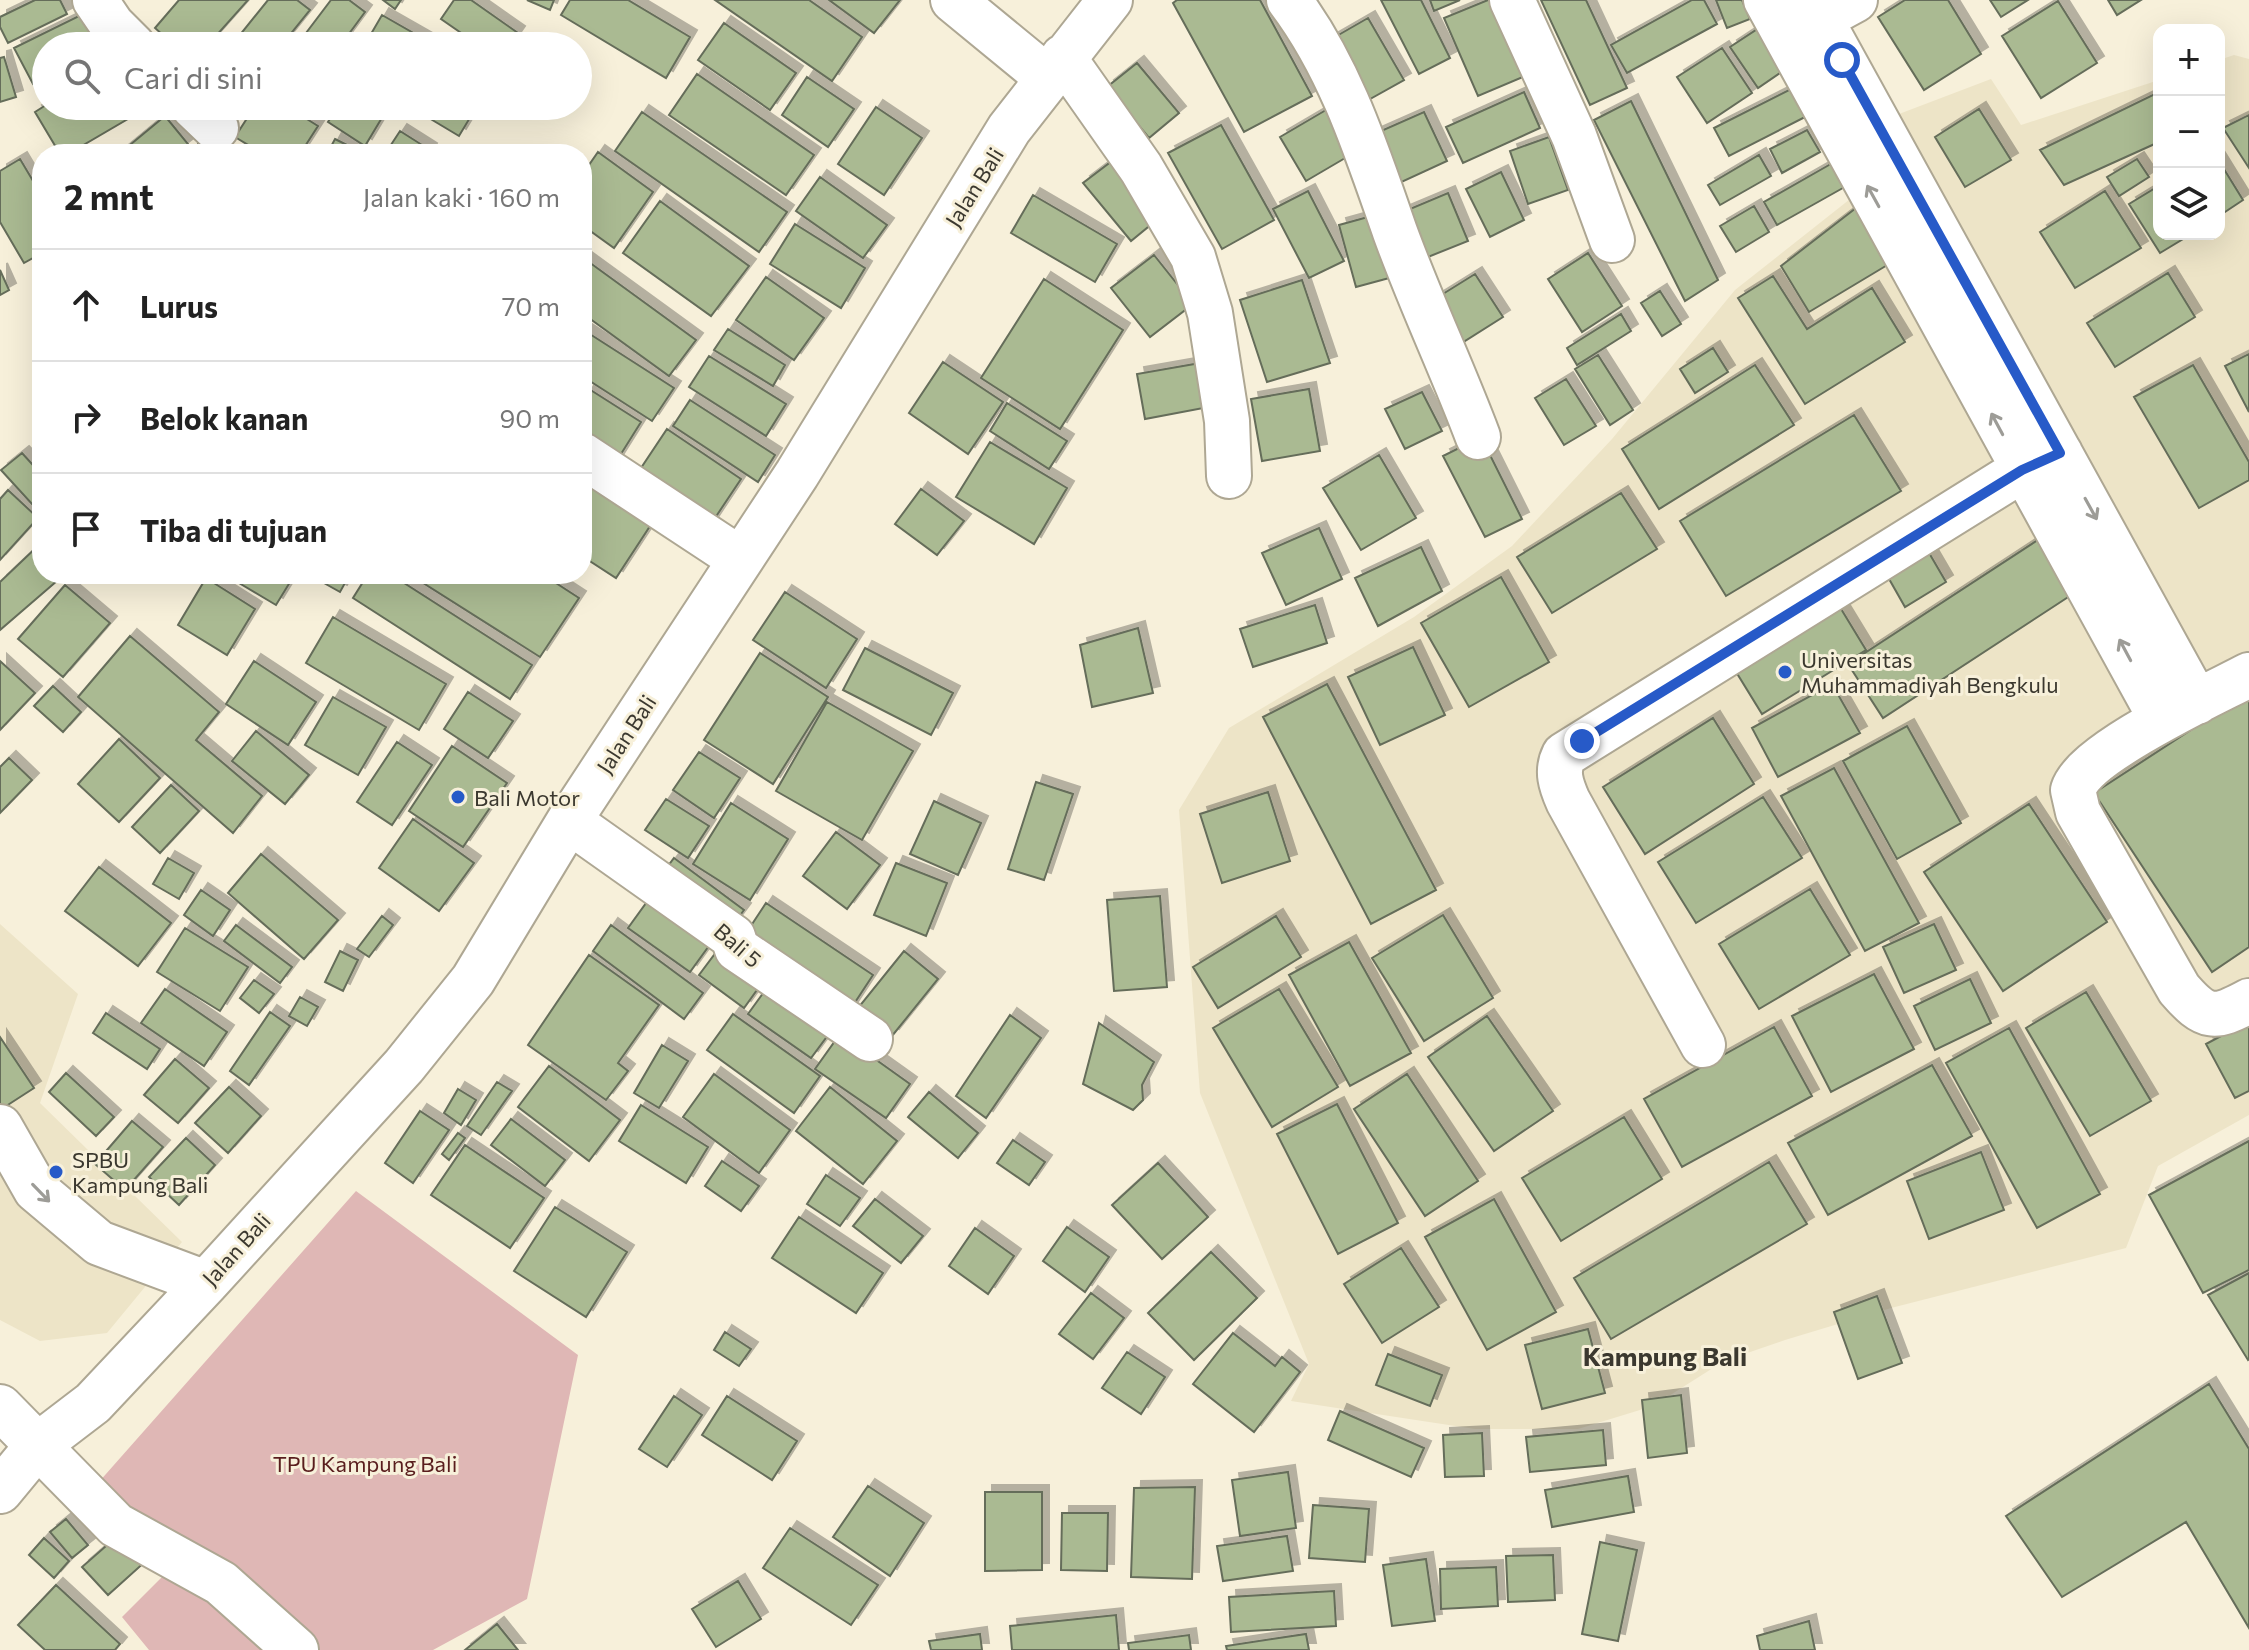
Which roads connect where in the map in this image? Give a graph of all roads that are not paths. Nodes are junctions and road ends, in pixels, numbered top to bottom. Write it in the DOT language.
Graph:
graph roads {
  1 [pos="95,0"];
  2 [pos="953,0"];
  3 [pos="1110,0"];
  4 [pos="1289,0"];
  5 [pos="1512,0"];
  6 [pos="1766,0"];
  7 [pos="1828,6"];
  8 [pos="119,32"];
  9 [pos="1056,67"];
  10 [pos="1612,240"];
  11 [pos="1478,437"];
  12 [pos="592,462"];
  13 [pos="2041,462"];
  14 [pos="1229,476"];
  15 [pos="740,559"];
  16 [pos="2249,675"];
  17 [pos="2179,711"];
  18 [pos="569,821"];
  19 [pos="2249,1001"];
  20 [pos="870,1039"];
  21 [pos="1703,1045"];
  22 [pos="0,1127"];
  23 [pos="206,1283"];
  24 [pos="0,1407"];
  25 [pos="38,1445"];
  26 [pos="0,1491"];
  27 [pos="296,1650"];
  1 -- 8 [label="street"];
  2 -- 9 [label="street"];
  3 -- 9 [label="street, Jalan Bali"];
  4 -- 11 [label="street"];
  5 -- 10 [label="street"];
  13 -- 6 [label="street, one-way"];
  7 -- 13 [label="street"];
  9 -- 14 [label="street"];
  9 -- 15 [label="street, Jalan Bali"];
  12 -- 15 [label="street"];
  13 -- 17 [label="street"];
  13 -- 21 [label="street"];
  15 -- 18 [label="street, Jalan Bali"];
  16 -- 17 [label="street"];
  17 -- 19 [label="street"];
  18 -- 20 [label="street, Bali 5"];
  18 -- 23 [label="street, Jalan Bali"];
  22 -- 23 [label="street, one-way"];
  23 -- 25 [label="street, Jalan Bali"];
  24 -- 25 [label="street"];
  25 -- 26 [label="street, Jalan Bali"];
  25 -- 27 [label="street"];
}
